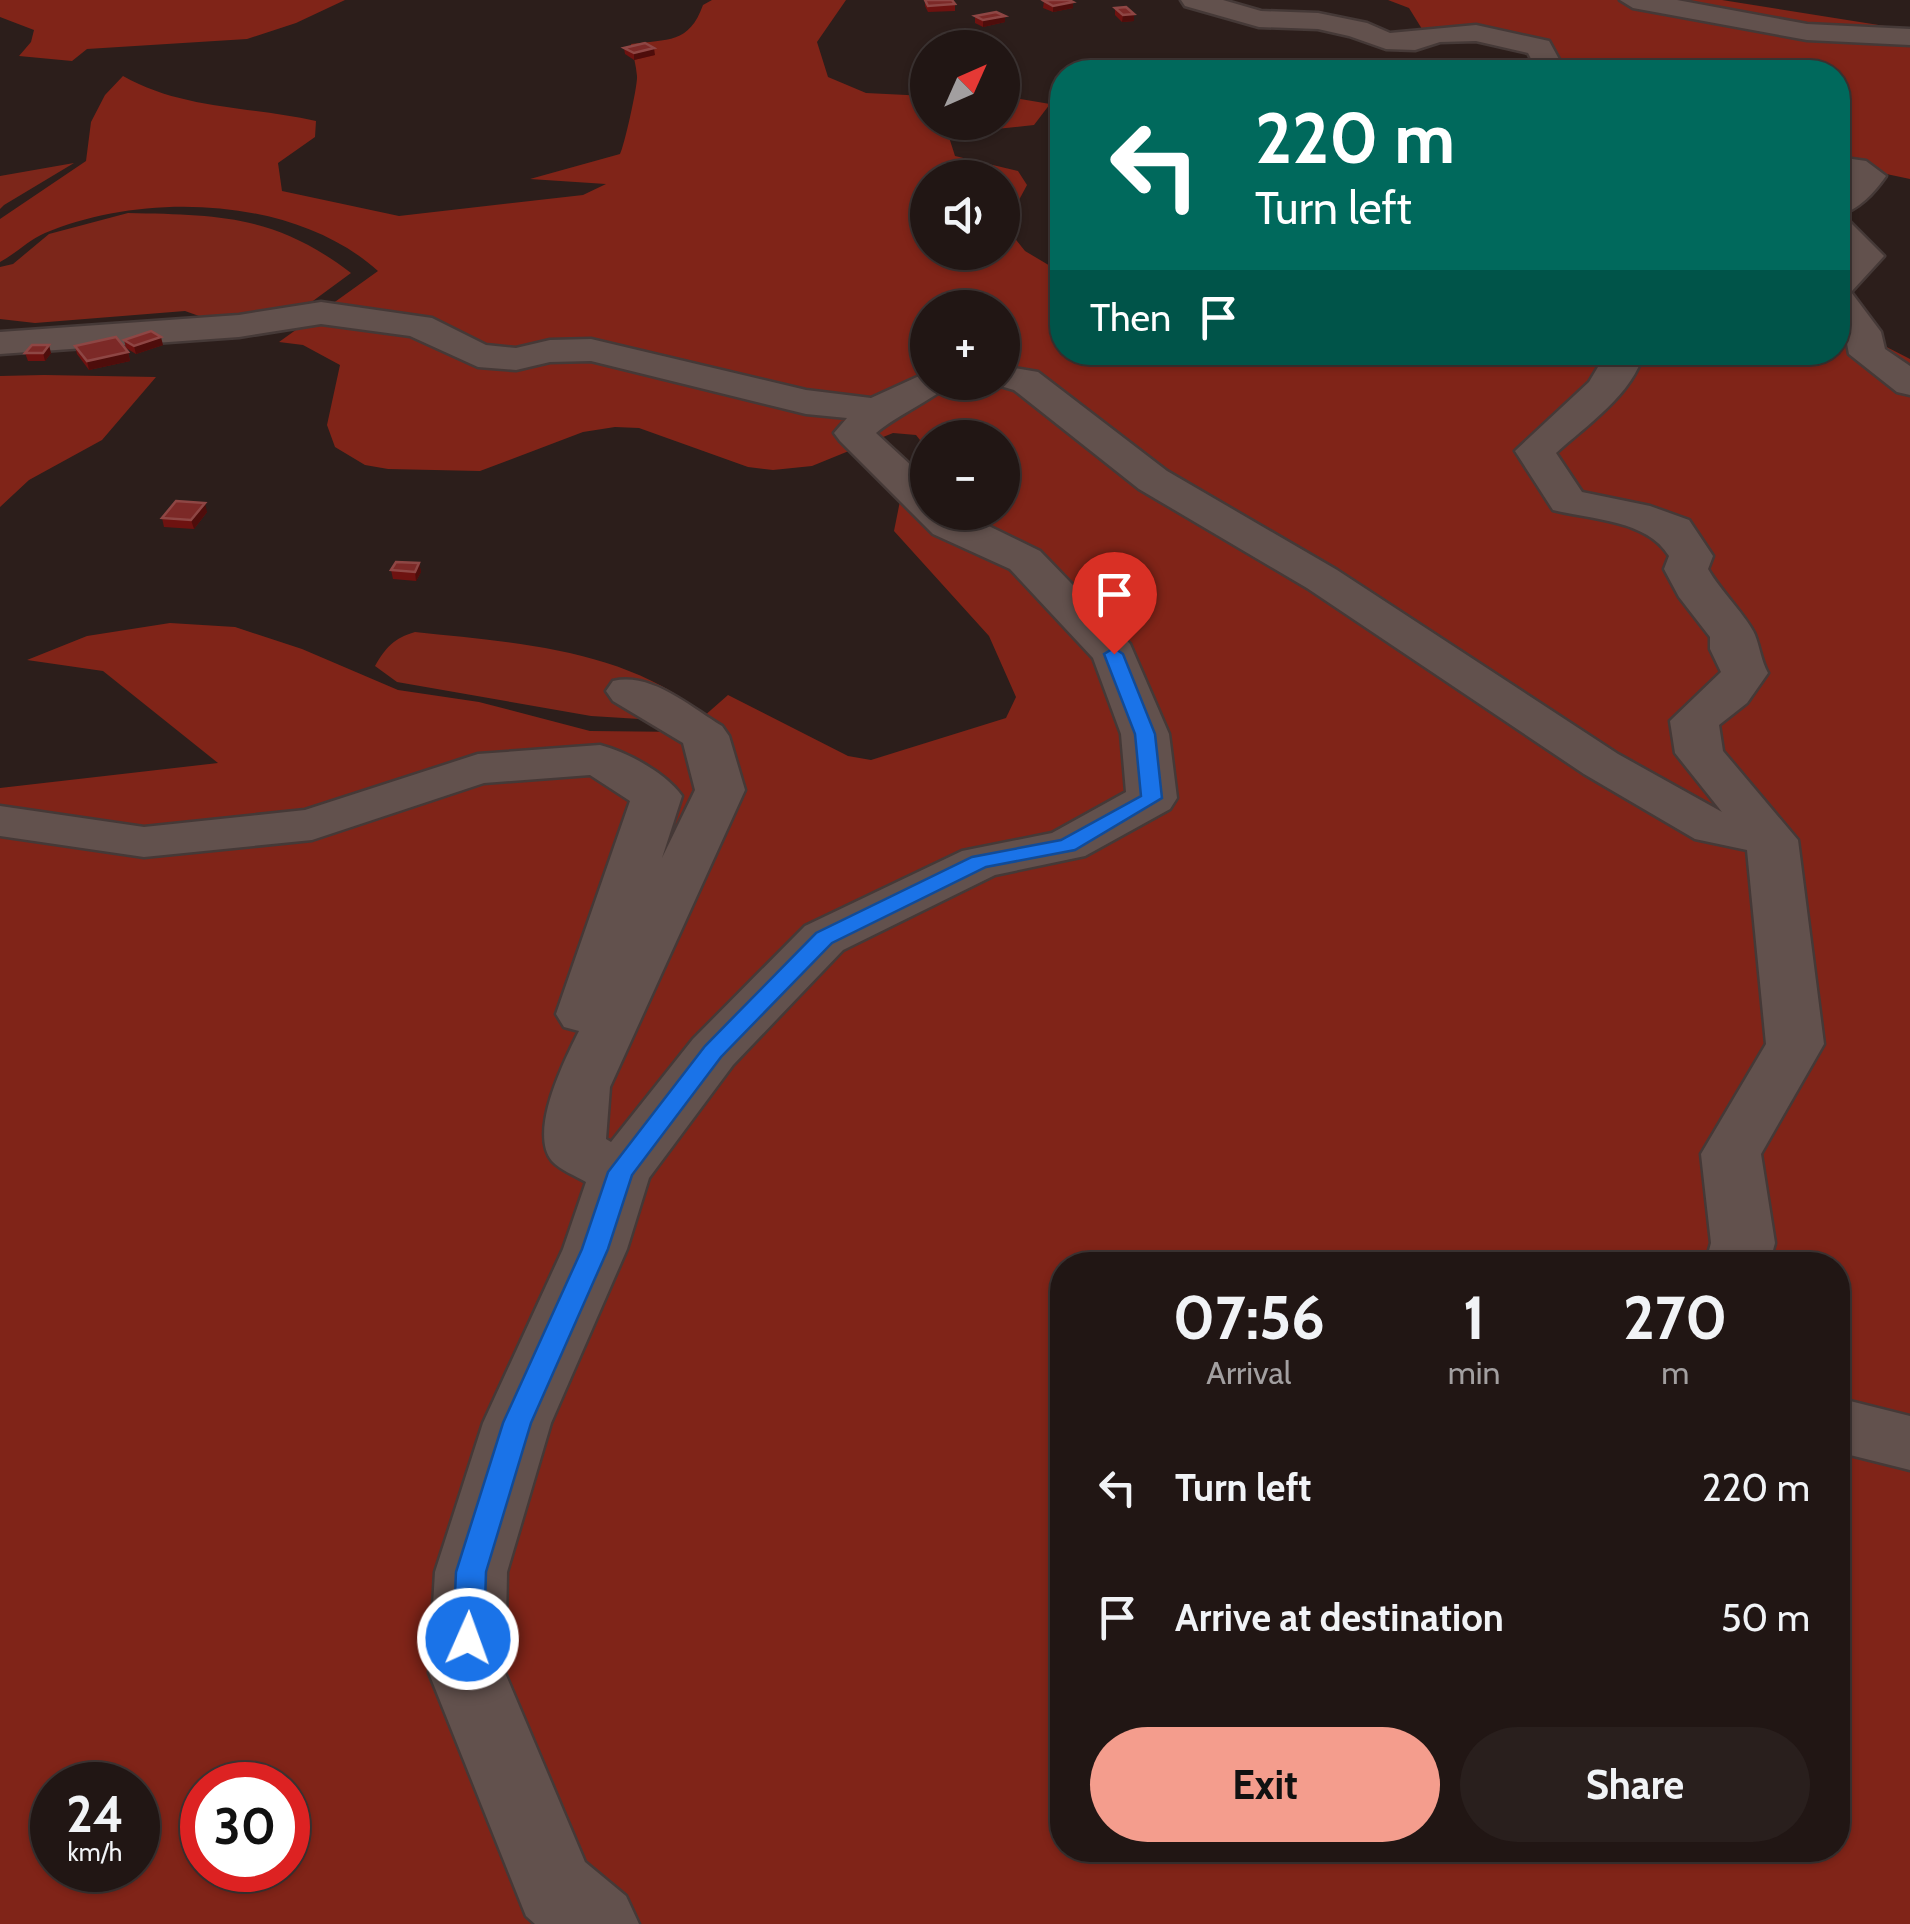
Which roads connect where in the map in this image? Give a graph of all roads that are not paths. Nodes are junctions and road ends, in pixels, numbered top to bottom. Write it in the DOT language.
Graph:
graph roads {
  1 [pos="1194,0"];
  2 [pos="1633,0"];
  3 [pos="1737,0"];
  4 [pos="1910,28"];
  5 [pos="1910,37"];
  6 [pos="1546,60"];
  7 [pos="1850,167"];
  8 [pos="1850,196"];
  9 [pos="1850,241"];
  10 [pos="1850,273"];
  11 [pos="1850,315"];
  12 [pos="0,343"];
  13 [pos="1850,358"];
  14 [pos="1623,365"];
  15 [pos="1020,379"];
  16 [pos="1910,384"];
  17 [pos="910,390"];
  18 [pos="1910,404"];
  19 [pos="876,410"];
  20 [pos="910,487"];
  21 [pos="959,530"];
  22 [pos="630,692"];
  23 [pos="0,821"];
  24 [pos="1772,840"];
  25 [pos="581,1087"];
  26 [pos="620,1172"];
  27 [pos="1741,1252"];
  28 [pos="1850,1429"];
  29 [pos="1910,1443"];
  30 [pos="597,1924"];
  1 -- 6 [label="street"];
  2 -- 5 [label="street"];
  3 -- 4 [label="street"];
  7 -- 8 [label="street"];
  9 -- 10 [label="street"];
  11 -- 16 [label="street"];
  12 -- 19 [label="street"];
  13 -- 18 [label="street"];
  14 -- 24 [label="street"];
  15 -- 24 [label="street"];
  17 -- 19 [label="street"];
  19 -- 20 [label="street"];
  21 -- 26 [label="street"];
  22 -- 25 [label="street"];
  23 -- 25 [label="street"];
  24 -- 27 [label="street"];
  25 -- 26 [label="street"];
  26 -- 30 [label="street"];
  28 -- 29 [label="street"];
}
